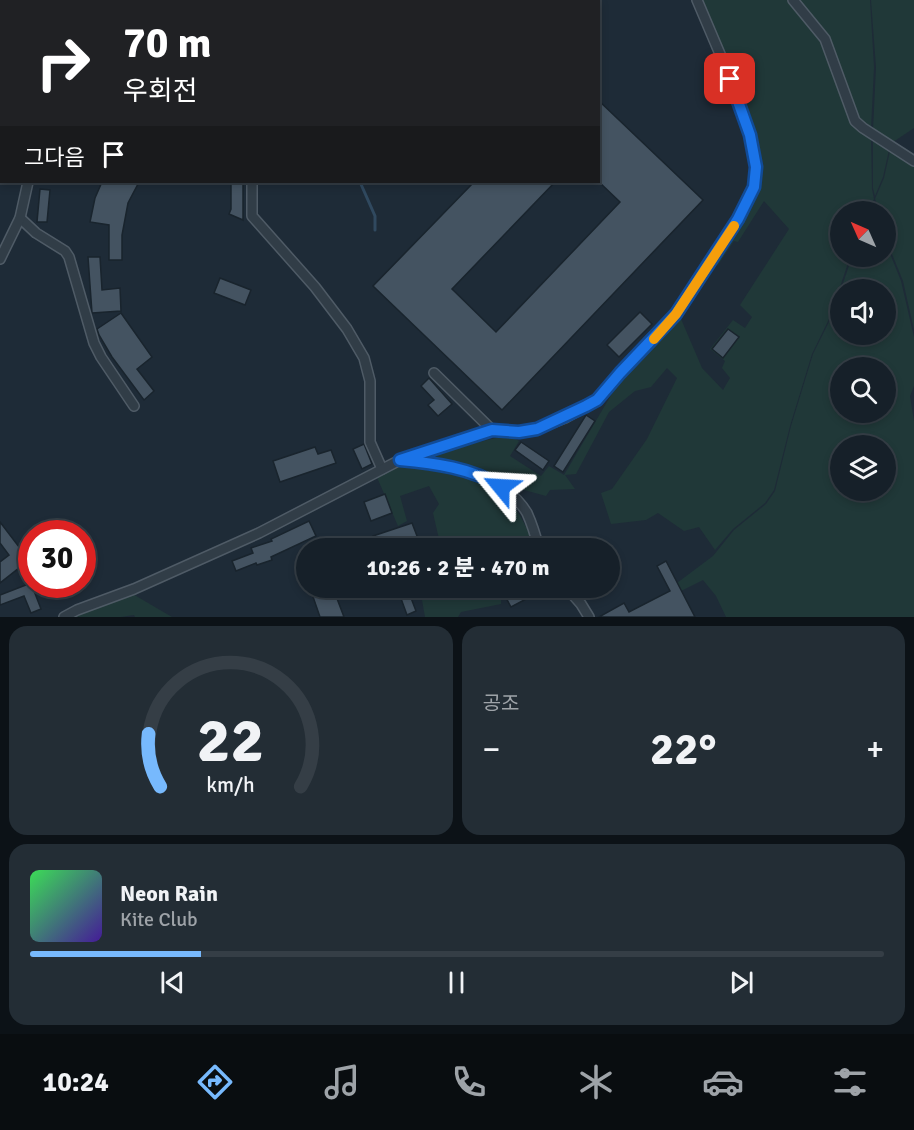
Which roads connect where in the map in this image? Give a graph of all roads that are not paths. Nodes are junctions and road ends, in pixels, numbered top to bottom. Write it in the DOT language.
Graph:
graph roads {
  1 [pos="697,0"];
  2 [pos="793,0"];
  3 [pos="914,161"];
  4 [pos="28,183"];
  5 [pos="252,183"];
  6 [pos="20,218"];
  7 [pos="0,259"];
  8 [pos="434,373"];
  9 [pos="134,406"];
  10 [pos="492,430"];
  11 [pos="400,460"];
  12 [pos="382,469"];
  13 [pos="535,538"];
  14 [pos="576,598"];
  15 [pos="64,617"];
  16 [pos="589,617"];
  1 -- 10 [label="street"];
  2 -- 3 [label="street"];
  4 -- 6 [label="street"];
  5 -- 12 [label="street"];
  6 -- 7 [label="street"];
  6 -- 9 [label="street"];
  8 -- 10 [label="street"];
  10 -- 11 [label="street"];
  11 -- 12 [label="street"];
  11 -- 13 [label="street"];
  12 -- 15 [label="street"];
  14 -- 16 [label="street"];
}
